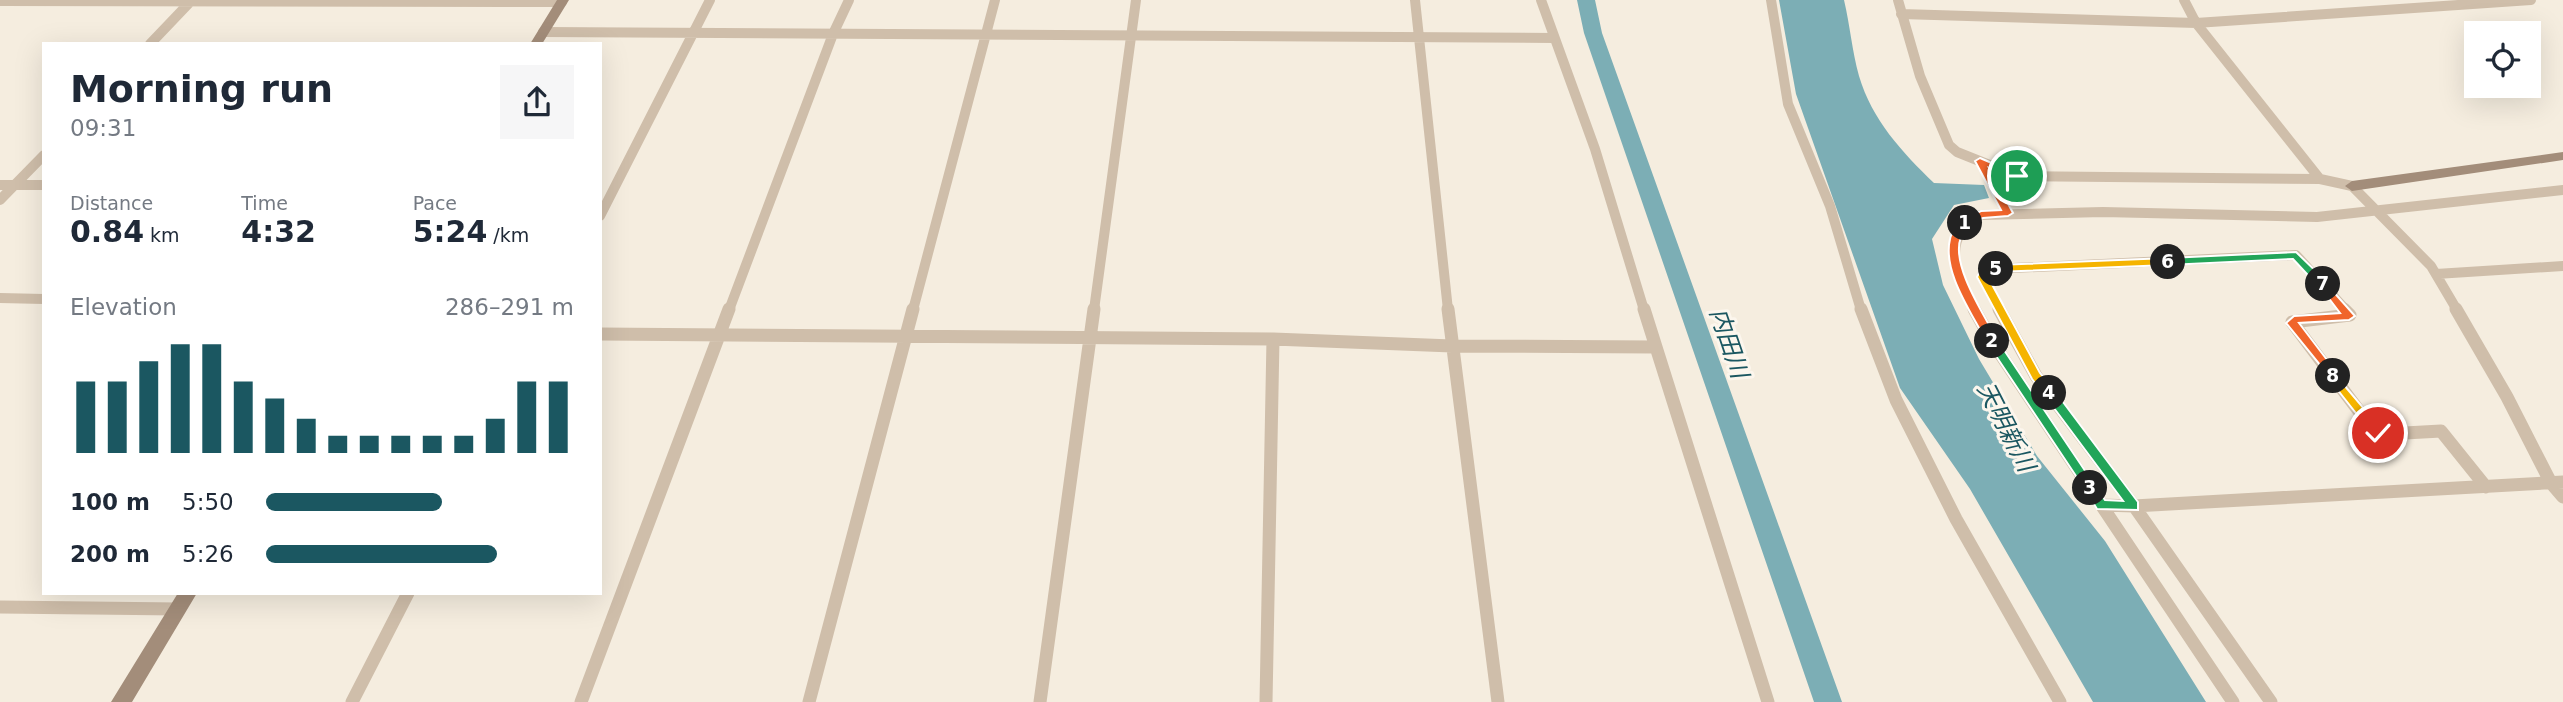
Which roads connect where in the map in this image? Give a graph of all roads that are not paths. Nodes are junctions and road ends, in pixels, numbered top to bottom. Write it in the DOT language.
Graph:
graph roads {
  1 [pos="709,0"];
  2 [pos="849,0"];
  3 [pos="995,0"];
  4 [pos="1136,0"];
  5 [pos="1415,0"];
  6 [pos="1541,0"];
  7 [pos="1771,0"];
  8 [pos="1898,0"];
  9 [pos="2184,0"];
  10 [pos="2531,0"];
  11 [pos="0,1"];
  12 [pos="191,1"];
  13 [pos="563,1"];
  14 [pos="1901,14"];
  15 [pos="2196,23"];
  16 [pos="543,32"];
  17 [pos="692,33"];
  18 [pos="834,34"];
  19 [pos="985,36"];
  20 [pos="1132,37"];
  21 [pos="1418,38"];
  22 [pos="1554,38"];
  23 [pos="152,42"];
  24 [pos="537,42"];
  25 [pos="2563,156"];
  26 [pos="42,157"];
  27 [pos="1982,166"];
  28 [pos="2320,179"];
  29 [pos="0,185"];
  30 [pos="15,185"];
  31 [pos="42,185"];
  32 [pos="2352,186"];
  33 [pos="2563,190"];
  34 [pos="0,200"];
  35 [pos="2377,210"];
  36 [pos="602,212"];
  37 [pos="2008,213"];
  38 [pos="2563,266"];
  39 [pos="2436,274"];
  40 [pos="0,298"];
  41 [pos="42,299"];
  42 [pos="602,334"];
  43 [pos="721,335"];
  44 [pos="905,337"];
  45 [pos="1091,339"];
  46 [pos="1273,339"];
  47 [pos="1452,346"];
  48 [pos="1654,347"];
  49 [pos="2557,483"];
  50 [pos="2486,487"];
  51 [pos="2563,497"];
  52 [pos="2102,505"];
  53 [pos="2134,506"];
  54 [pos="407,595"];
  55 [pos="183,601"];
  56 [pos="0,607"];
  57 [pos="121,702"];
  58 [pos="352,702"];
  59 [pos="581,702"];
  60 [pos="809,702"];
  61 [pos="1040,702"];
  62 [pos="1266,702"];
  63 [pos="1498,702"];
  64 [pos="1768,702"];
  65 [pos="2060,702"];
  66 [pos="2233,702"];
  67 [pos="2271,702"];
  1 -- 17 [label="street"];
  2 -- 18 [label="street"];
  3 -- 19 [label="street"];
  4 -- 20 [label="street"];
  5 -- 21 [label="street"];
  6 -- 22 [label="street"];
  7 -- 65 [label="street"];
  8 -- 14 [label="street"];
  9 -- 15 [label="street"];
  10 -- 15 [label="street"];
  11 -- 12 [label="street"];
  12 -- 13 [label="street"];
  12 -- 23 [label="street"];
  13 -- 16 [label="street"];
  14 -- 15 [label="street"];
  14 -- 27 [label="street"];
  15 -- 28 [label="street"];
  16 -- 17 [label="street"];
  16 -- 24 [label="street"];
  17 -- 18 [label="street"];
  17 -- 36 [label="street"];
  18 -- 19 [label="street"];
  18 -- 43 [label="street"];
  19 -- 20 [label="street"];
  19 -- 44 [label="street"];
  20 -- 21 [label="street"];
  20 -- 45 [label="street"];
  21 -- 22 [label="street"];
  21 -- 47 [label="street"];
  22 -- 48 [label="street"];
  25 -- 32 [label="street"];
  26 -- 30 [label="street"];
  27 -- 28 [label="street"];
  27 -- 37 [label="street"];
  28 -- 32 [label="street"];
  29 -- 30 [label="street"];
  30 -- 31 [label="street"];
  30 -- 34 [label="street"];
  32 -- 35 [label="street"];
  33 -- 35 [label="street"];
  35 -- 37 [label="street"];
  35 -- 39 [label="street"];
  37 -- 52 [label="street"];
  38 -- 39 [label="street"];
  39 -- 49 [label="street"];
  40 -- 41 [label="street"];
  42 -- 43 [label="street"];
  43 -- 44 [label="street"];
  43 -- 59 [label="street"];
  44 -- 45 [label="street"];
  44 -- 60 [label="street"];
  45 -- 46 [label="street"];
  45 -- 61 [label="street"];
  46 -- 47 [label="street"];
  46 -- 62 [label="street"];
  47 -- 48 [label="street"];
  47 -- 63 [label="street"];
  48 -- 64 [label="street"];
  49 -- 50 [label="street"];
  49 -- 51 [label="street"];
  50 -- 53 [label="street"];
  50 -- 53 [label="street"];
  52 -- 53 [label="street"];
  52 -- 66 [label="street"];
  53 -- 67 [label="street"];
  54 -- 58 [label="street"];
  55 -- 56 [label="street"];
  55 -- 57 [label="street"];
}
